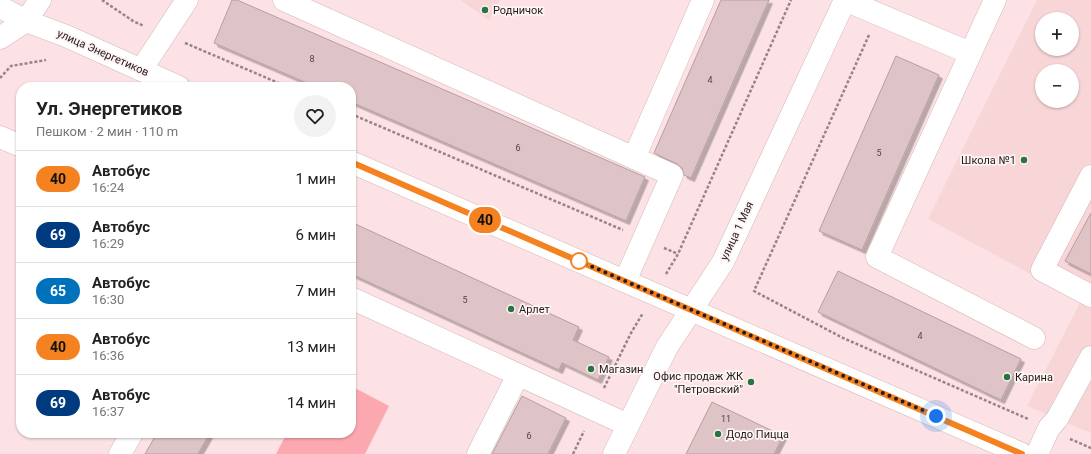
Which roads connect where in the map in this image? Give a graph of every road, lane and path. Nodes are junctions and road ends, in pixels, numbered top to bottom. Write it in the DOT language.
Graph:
graph roads {
  1 [pos="40,0"];
  2 [pos="102,0"];
  3 [pos="187,0"];
  4 [pos="284,0"];
  5 [pos="703,0"];
  6 [pos="791,0"];
  7 [pos="845,0"];
  8 [pos="995,0"];
  9 [pos="0,7"];
  10 [pos="26,21"];
  11 [pos="164,35"];
  12 [pos="0,38"];
  13 [pos="970,53"];
  14 [pos="46,60"];
  15 [pos="141,70"];
  16 [pos="0,78"];
  17 [pos="168,82"];
  18 [pos="276,82"];
  19 [pos="356,116"];
  20 [pos="0,136"];
  21 [pos="16,144"];
  22 [pos="634,158"];
  23 [pos="356,164"];
  24 [pos="1091,176"];
  25 [pos="643,239"];
  26 [pos="678,254"];
  27 [pos="625,281"];
  28 [pos="654,294"];
  29 [pos="1091,296"];
  30 [pos="356,300"];
  31 [pos="692,309"];
  32 [pos="1034,338"];
  33 [pos="1091,357"];
  34 [pos="518,375"];
  35 [pos="594,409"];
  36 [pos="628,425"];
  37 [pos="129,438"];
  38 [pos="120,454"];
  39 [pos="478,454"];
  40 [pos="573,454"];
  41 [pos="614,454"];
  42 [pos="1022,454"];
  43 [pos="1037,454"];
  1 -- 10 [label="street"];
  2 -- 11 [label="path"];
  3 -- 11 [label="street"];
  4 -- 22 [label="street"];
  5 -- 22 [label="street"];
  6 -- 26 [label="path"];
  7 -- 13 [label="street"];
  7 -- 31 [label="street, улица 1 Мая"];
  8 -- 13 [label="street"];
  9 -- 10 [label="street, улица Энергетиков"];
  10 -- 12 [label="street"];
  10 -- 15 [label="street, улица Энергетиков"];
  11 -- 15 [label="street"];
  11 -- 18 [label="path"];
  13 -- 32 [label="street"];
  14 -- 16 [label="path"];
  15 -- 17 [label="street, улица Энергетиков"];
  19 -- 25 [label="path"];
  20 -- 21 [label="street"];
  22 -- 25 [label="street"];
  23 -- 27 [label="street"];
  24 -- 29 [label="street"];
  25 -- 26 [label="path"];
  25 -- 27 [label="street"];
  26 -- 28 [label="path"];
  27 -- 28 [label="street"];
  28 -- 31 [label="street"];
  28 -- 35 [label="path"];
  30 -- 34 [label="street"];
  31 -- 36 [label="street, улица 1 Мая"];
  31 -- 42 [label="street"];
  33 -- 43 [label="street"];
  34 -- 35 [label="street"];
  34 -- 39 [label="street"];
  35 -- 36 [label="street"];
  35 -- 40 [label="path"];
  36 -- 41 [label="street, улица 1 Мая"];
  37 -- 38 [label="street"];
}
